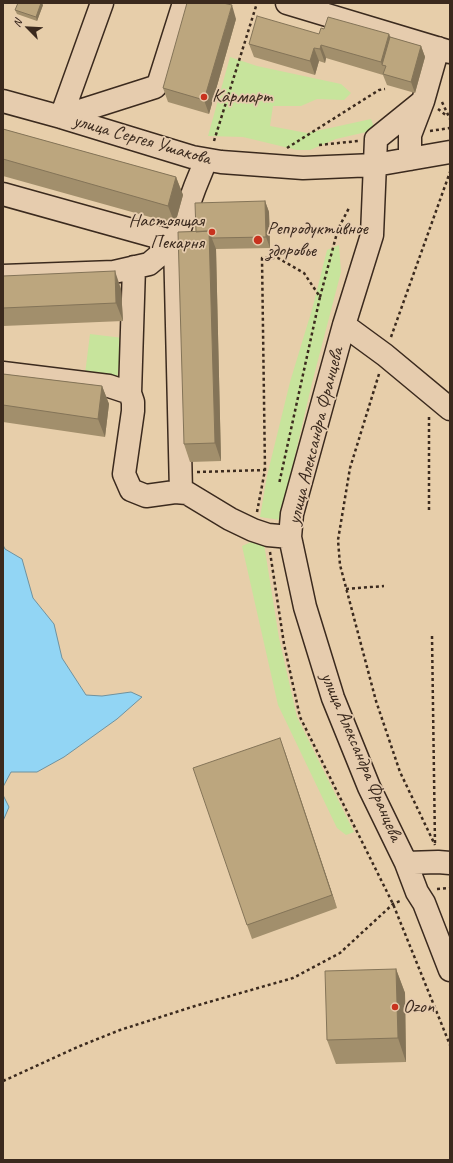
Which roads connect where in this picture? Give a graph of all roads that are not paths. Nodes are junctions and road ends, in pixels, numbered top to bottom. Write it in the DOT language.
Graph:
graph roads {
  1 [pos="102,3"];
  2 [pos="184,3"];
  3 [pos="287,3"];
  4 [pos="444,50"];
  5 [pos="423,100"];
  6 [pos="3,101"];
  7 [pos="61,117"];
  8 [pos="210,150"];
  9 [pos="450,152"];
  10 [pos="410,159"];
  11 [pos="375,165"];
  12 [pos="3,194"];
  13 [pos="175,242"];
  14 [pos="134,267"];
  15 [pos="3,276"];
  16 [pos="344,325"];
  17 [pos="3,372"];
  18 [pos="130,393"];
  19 [pos="450,409"];
  20 [pos="181,483"];
  21 [pos="290,537"];
  22 [pos="441,857"];
  23 [pos="406,863"];
  24 [pos="450,970"];
  1 -- 7 [label="street"];
  2 -- 7 [label="street"];
  3 -- 4 [label="street"];
  4 -- 5 [label="street"];
  5 -- 10 [label="street"];
  5 -- 11 [label="street, улица Александра Францева"];
  6 -- 7 [label="street, улица Сергея Ушакова"];
  7 -- 8 [label="street, улица Сергея Ушакова"];
  8 -- 11 [label="street, улица Сергея Ушакова"];
  8 -- 13 [label="street"];
  9 -- 10 [label="street, улица Сергея Ушакова"];
  10 -- 11 [label="street, улица Сергея Ушакова"];
  11 -- 16 [label="street, улица Александра Францева"];
  12 -- 13 [label="street"];
  13 -- 14 [label="street"];
  13 -- 20 [label="street"];
  14 -- 15 [label="street"];
  14 -- 18 [label="street"];
  16 -- 19 [label="street"];
  16 -- 21 [label="street, улица Александра Францева"];
  17 -- 18 [label="street"];
  18 -- 20 [label="street"];
  20 -- 21 [label="street"];
  21 -- 23 [label="street, улица Александра Францева"];
  22 -- 23 [label="street"];
  23 -- 24 [label="street, улица Александра Францева"];
}
